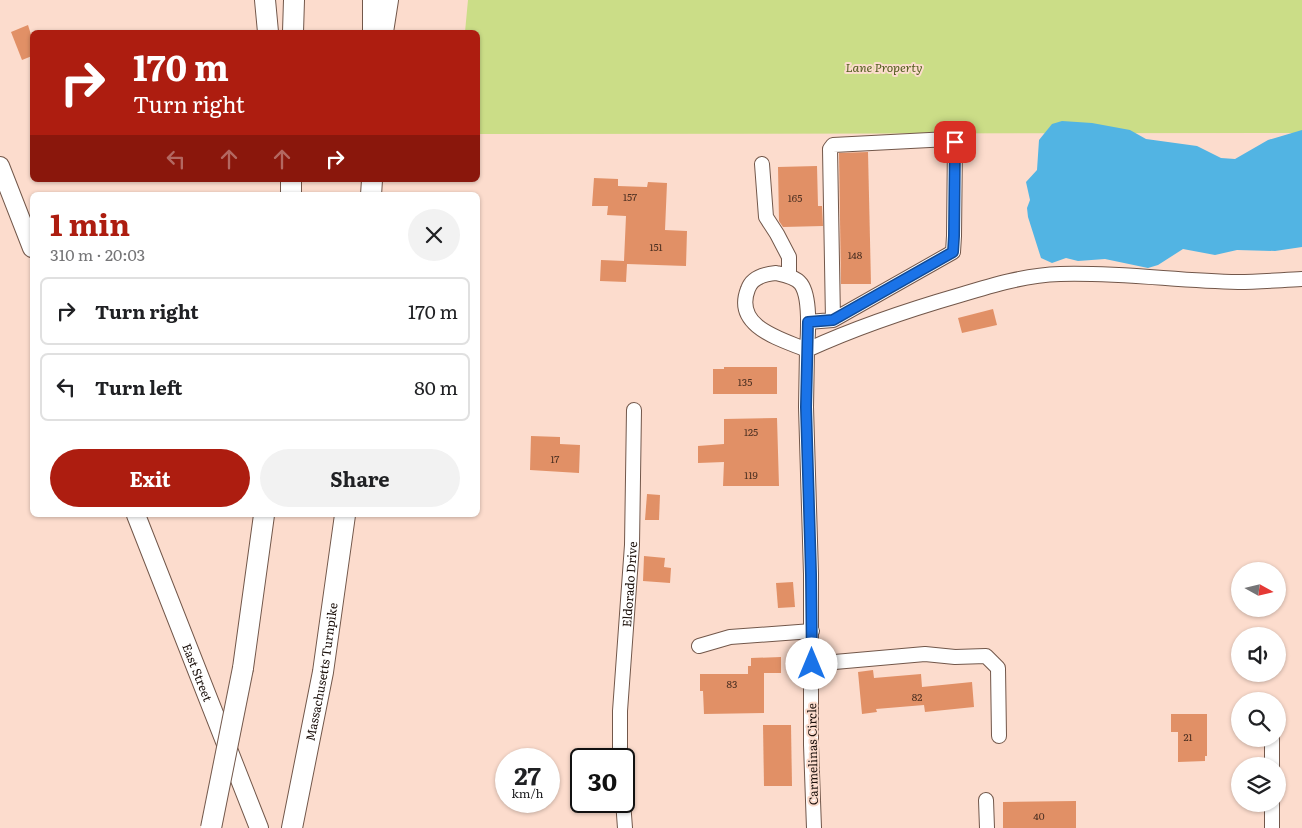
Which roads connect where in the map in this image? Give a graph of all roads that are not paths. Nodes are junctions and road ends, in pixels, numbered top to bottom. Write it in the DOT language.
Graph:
graph roads {
  1 [pos="265,0"];
  2 [pos="294,0"];
  3 [pos="373,0"];
  4 [pos="388,0"];
  5 [pos="268,30"];
  6 [pos="293,30"];
  7 [pos="373,30"];
  8 [pos="383,30"];
  9 [pos="762,164"];
  10 [pos="1,172"];
  11 [pos="30,243"];
  12 [pos="789,275"];
  13 [pos="1302,278"];
  14 [pos="833,320"];
  15 [pos="808,322"];
  16 [pos="808,350"];
  17 [pos="634,410"];
  18 [pos="137,517"];
  19 [pos="264,517"];
  20 [pos="345,517"];
  21 [pos="812,631"];
  22 [pos="698,646"];
  23 [pos="812,664"];
  24 [pos="999,736"];
  25 [pos="620,748"];
  26 [pos="986,800"];
  27 [pos="1272,812"];
  28 [pos="624,813"];
  29 [pos="211,828"];
  30 [pos="260,828"];
  31 [pos="292,828"];
  32 [pos="625,828"];
  33 [pos="814,828"];
  34 [pos="986,828"];
  35 [pos="1272,828"];
  1 -- 5 [label="highway"];
  2 -- 6 [label="highway"];
  3 -- 7 [label="highway"];
  4 -- 8 [label="highway"];
  9 -- 12 [label="street"];
  10 -- 11 [label="main road"];
  12 -- 15 [label="street, Carmelinas Circle"];
  12 -- 16 [label="street"];
  13 -- 16 [label="street"];
  14 -- 14 [label="street"];
  14 -- 15 [label="street"];
  15 -- 16 [label="street, Carmelinas Circle"];
  16 -- 21 [label="street, Carmelinas Circle"];
  17 -- 25 [label="street, Eldorado Drive"];
  18 -- 30 [label="main road, East Street"];
  19 -- 29 [label="highway, bridge"];
  20 -- 31 [label="highway, Massachusetts Turnpike"];
  21 -- 22 [label="street"];
  21 -- 23 [label="street, Carmelinas Circle"];
  23 -- 24 [label="street"];
  23 -- 33 [label="street, Carmelinas Circle"];
  26 -- 34 [label="street"];
  27 -- 35 [label="street"];
  28 -- 32 [label="street"];
}
